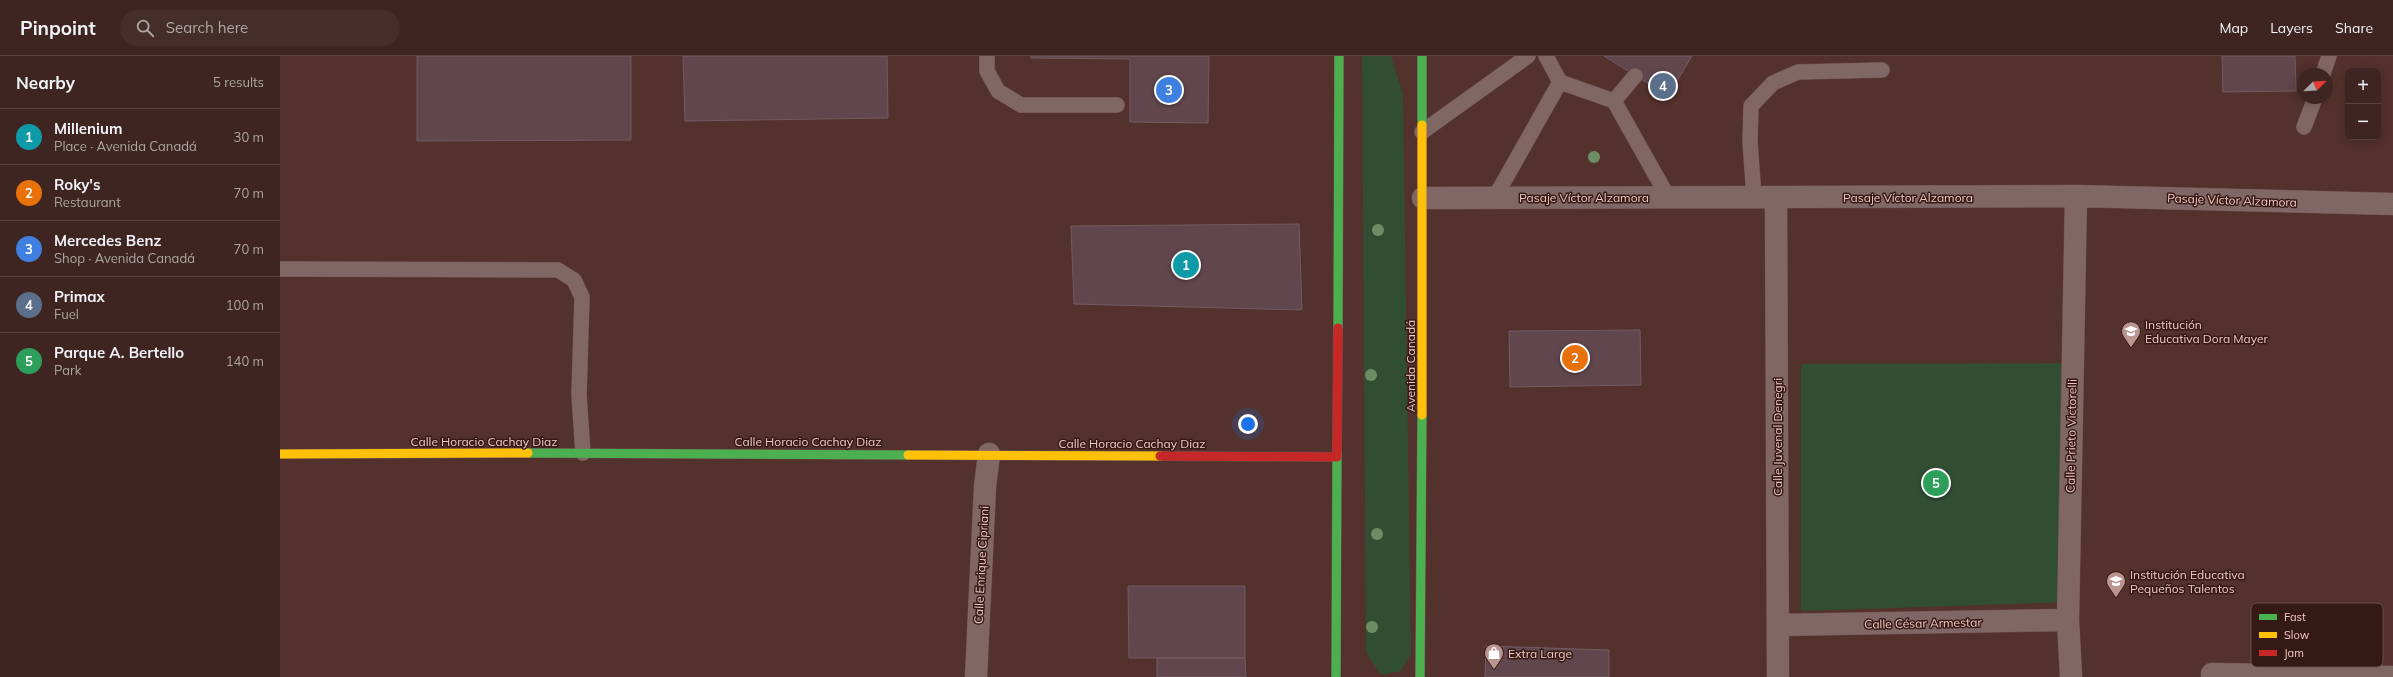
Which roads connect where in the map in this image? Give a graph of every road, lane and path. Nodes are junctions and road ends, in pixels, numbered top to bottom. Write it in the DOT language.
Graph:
graph roads {
  1 [pos="987,56"];
  2 [pos="1339,56"];
  3 [pos="1422,56"];
  4 [pos="1528,56"];
  5 [pos="1546,56"];
  6 [pos="2329,56"];
  7 [pos="2325,68"];
  8 [pos="1882,70"];
  9 [pos="1635,76"];
  10 [pos="1560,82"];
  11 [pos="1614,101"];
  12 [pos="2312,104"];
  13 [pos="1116,105"];
  14 [pos="2304,128"];
  15 [pos="1422,132"];
  16 [pos="2076,196"];
  17 [pos="1495,197"];
  18 [pos="1668,197"];
  19 [pos="1754,197"];
  20 [pos="1776,197"];
  21 [pos="1423,198"];
  22 [pos="2393,204"];
  23 [pos="280,269"];
  24 [pos="583,453"];
  25 [pos="280,454"];
  26 [pos="989,454"];
  27 [pos="1337,457"];
  28 [pos="2068,620"];
  29 [pos="1778,625"];
  30 [pos="1336,663"];
  31 [pos="2212,674"];
  32 [pos="1418,675"];
  33 [pos="976,677"];
  34 [pos="1336,677"];
  35 [pos="1344,677"];
  36 [pos="1778,677"];
  37 [pos="2070,677"];
  38 [pos="2393,677"];
  1 -- 13 [label="lane"];
  2 -- 27 [label="main road"];
  3 -- 15 [label="main road, Avenida Canadá"];
  4 -- 15 [label="lane"];
  5 -- 10 [label="lane"];
  6 -- 7 [label="lane"];
  8 -- 19 [label="lane"];
  9 -- 11 [label="lane"];
  10 -- 11 [label="lane"];
  10 -- 17 [label="lane"];
  11 -- 18 [label="lane"];
  12 -- 14 [label="lane"];
  15 -- 21 [label="main road, Avenida Canadá"];
  16 -- 20 [label="street, Pasaje Víctor Alzamora"];
  16 -- 22 [label="street, Pasaje Víctor Alzamora"];
  16 -- 28 [label="street, Calle Prieto Victorelli"];
  17 -- 18 [label="street, Pasaje Víctor Alzamora"];
  17 -- 21 [label="street, Pasaje Víctor Alzamora"];
  18 -- 19 [label="street, Pasaje Víctor Alzamora"];
  19 -- 20 [label="street, Pasaje Víctor Alzamora"];
  20 -- 29 [label="street, Calle Juvenal Denegri"];
  21 -- 32 [label="main road, Avenida Canadá"];
  23 -- 24 [label="lane"];
  24 -- 25 [label="main road, Calle Horacio Cachay Diaz"];
  24 -- 26 [label="main road, Calle Horacio Cachay Diaz"];
  26 -- 27 [label="main road, Calle Horacio Cachay Diaz"];
  26 -- 33 [label="street, Calle Enrique Cipriani"];
  27 -- 30 [label="main road"];
  28 -- 29 [label="street, Calle César Armestar"];
  28 -- 37 [label="street, Calle Prieto Victorelli"];
  29 -- 36 [label="street, Calle Juvenal Denegri"];
  30 -- 34 [label="main road"];
  30 -- 35 [label="main road"];
  31 -- 38 [label="street"];
}
